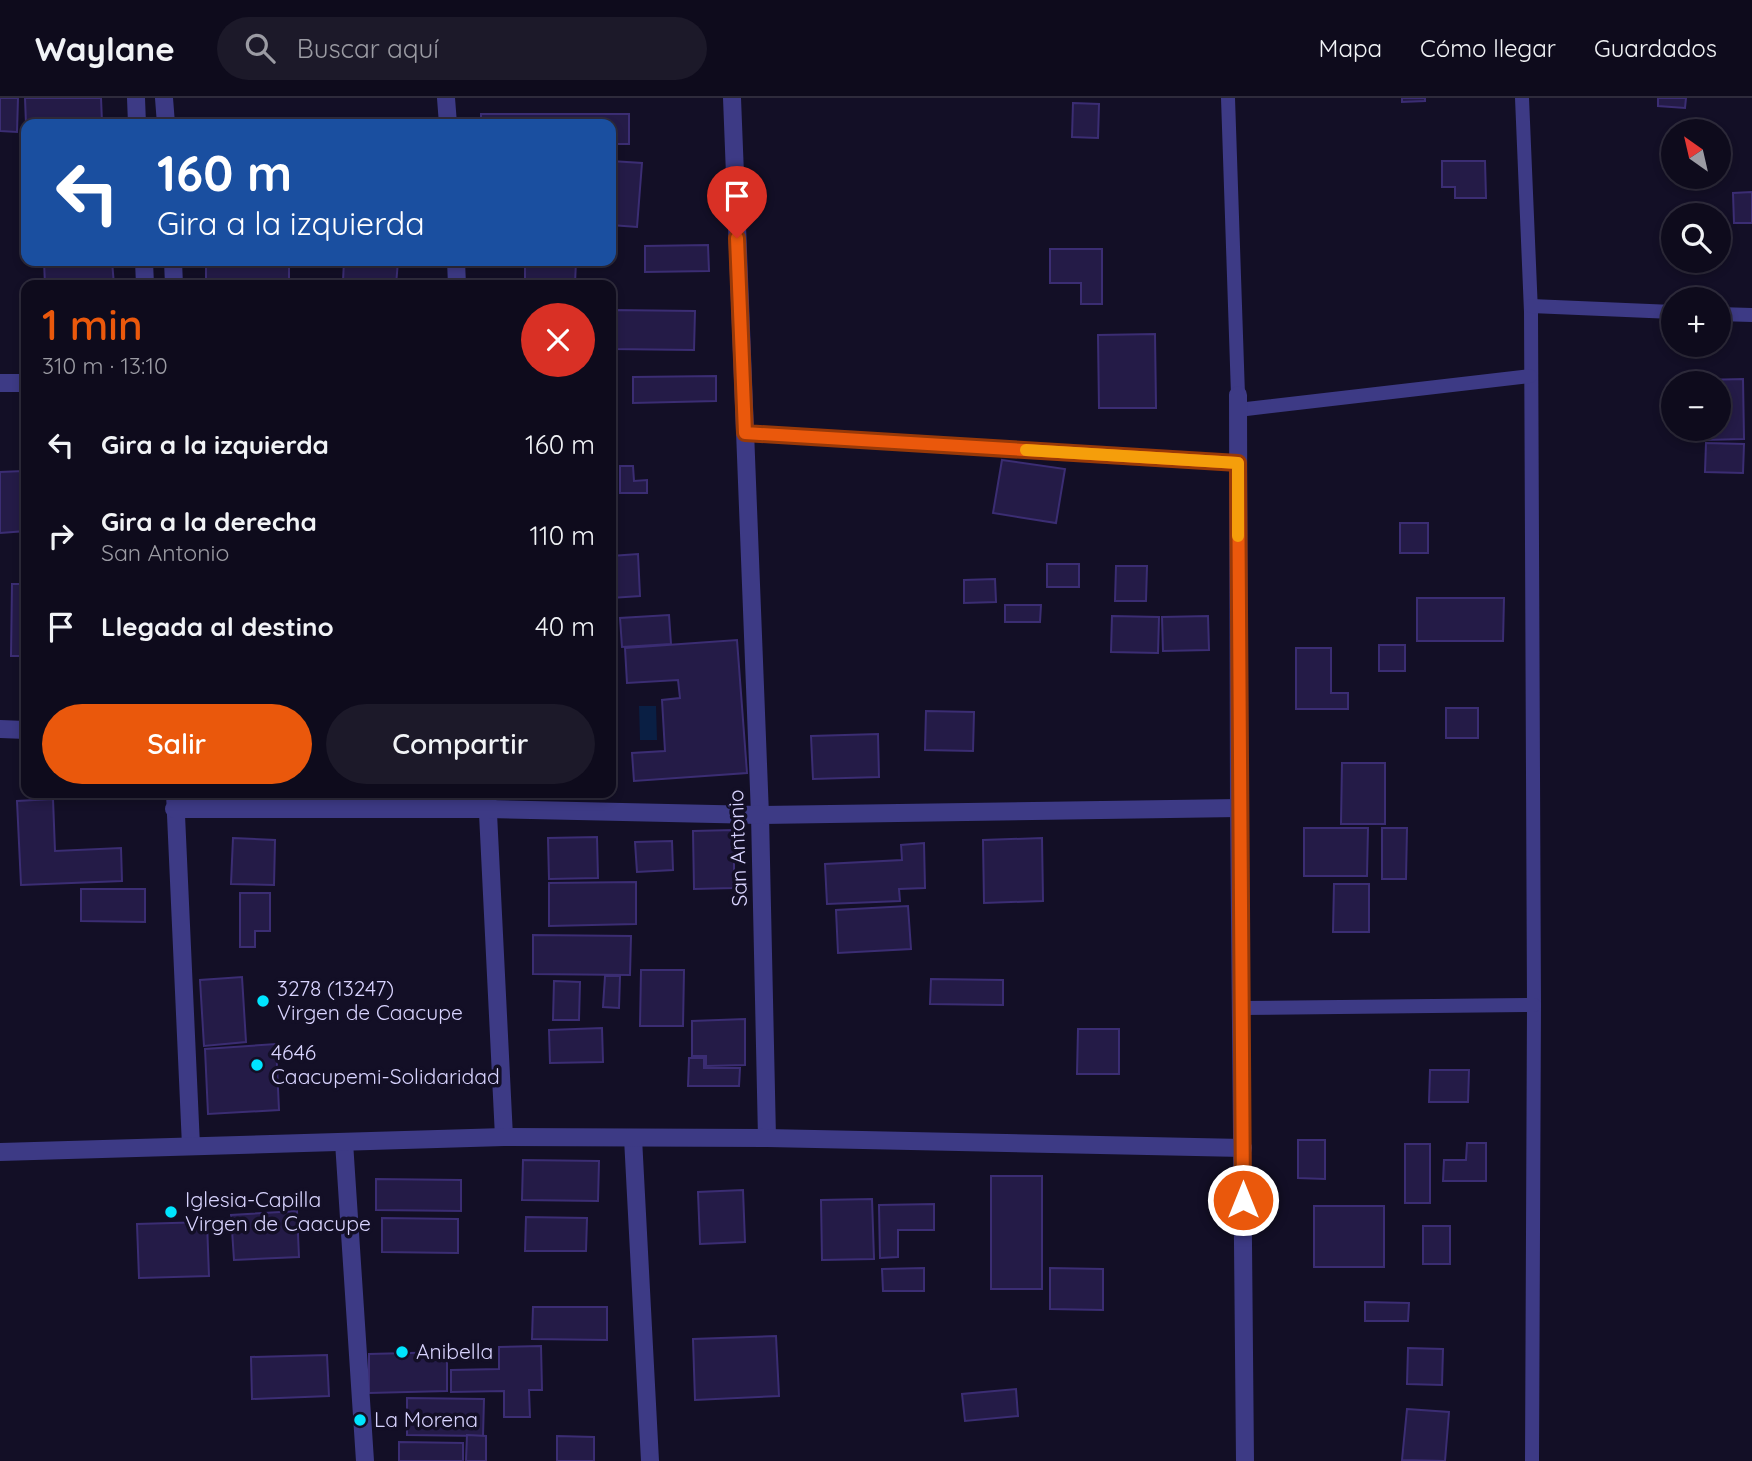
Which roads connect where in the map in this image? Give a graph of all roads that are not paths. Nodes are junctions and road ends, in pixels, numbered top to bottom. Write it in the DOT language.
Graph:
graph roads {
  1 [pos="136,98"];
  2 [pos="164,98"];
  3 [pos="446,98"];
  4 [pos="732,98"];
  5 [pos="1228,98"];
  6 [pos="1522,98"];
  7 [pos="137,119"];
  8 [pos="166,119"];
  9 [pos="448,119"];
  10 [pos="1531,306"];
  11 [pos="1661,311"];
  12 [pos="1731,314"];
  13 [pos="1752,315"];
  14 [pos="1530,376"];
  15 [pos="0,383"];
  16 [pos="21,383"];
  17 [pos="1238,403"];
  18 [pos="745,433"];
  19 [pos="1238,463"];
  20 [pos="0,729"];
  21 [pos="21,730"];
  22 [pos="174,801"];
  23 [pos="487,801"];
  24 [pos="1239,808"];
  25 [pos="760,815"];
  26 [pos="1534,1005"];
  27 [pos="1242,1008"];
  28 [pos="504,1137"];
  29 [pos="633,1138"];
  30 [pos="767,1138"];
  31 [pos="344,1142"];
  32 [pos="191,1146"];
  33 [pos="1243,1147"];
  34 [pos="0,1152"];
  35 [pos="365,1461"];
  36 [pos="650,1461"];
  37 [pos="1245,1461"];
  38 [pos="1532,1461"];
  1 -- 7 [label="street"];
  2 -- 8 [label="street"];
  3 -- 9 [label="street"];
  4 -- 18 [label="street, San Antonio"];
  5 -- 17 [label="lane"];
  6 -- 10 [label="lane"];
  10 -- 11 [label="lane"];
  10 -- 14 [label="lane"];
  12 -- 13 [label="lane"];
  14 -- 17 [label="lane"];
  14 -- 26 [label="lane"];
  15 -- 16 [label="street"];
  17 -- 19 [label="street"];
  18 -- 19 [label="lane"];
  18 -- 25 [label="street, San Antonio"];
  19 -- 24 [label="street"];
  20 -- 21 [label="street"];
  22 -- 23 [label="street"];
  22 -- 32 [label="street"];
  23 -- 25 [label="street"];
  23 -- 28 [label="street"];
  24 -- 25 [label="street"];
  24 -- 27 [label="street"];
  25 -- 30 [label="street, San Antonio"];
  26 -- 27 [label="lane"];
  26 -- 38 [label="lane"];
  27 -- 33 [label="street"];
  28 -- 29 [label="street"];
  28 -- 31 [label="street"];
  29 -- 30 [label="street"];
  29 -- 36 [label="street"];
  30 -- 33 [label="street"];
  31 -- 32 [label="street"];
  31 -- 35 [label="street"];
  32 -- 34 [label="street"];
  33 -- 37 [label="street"];
}
